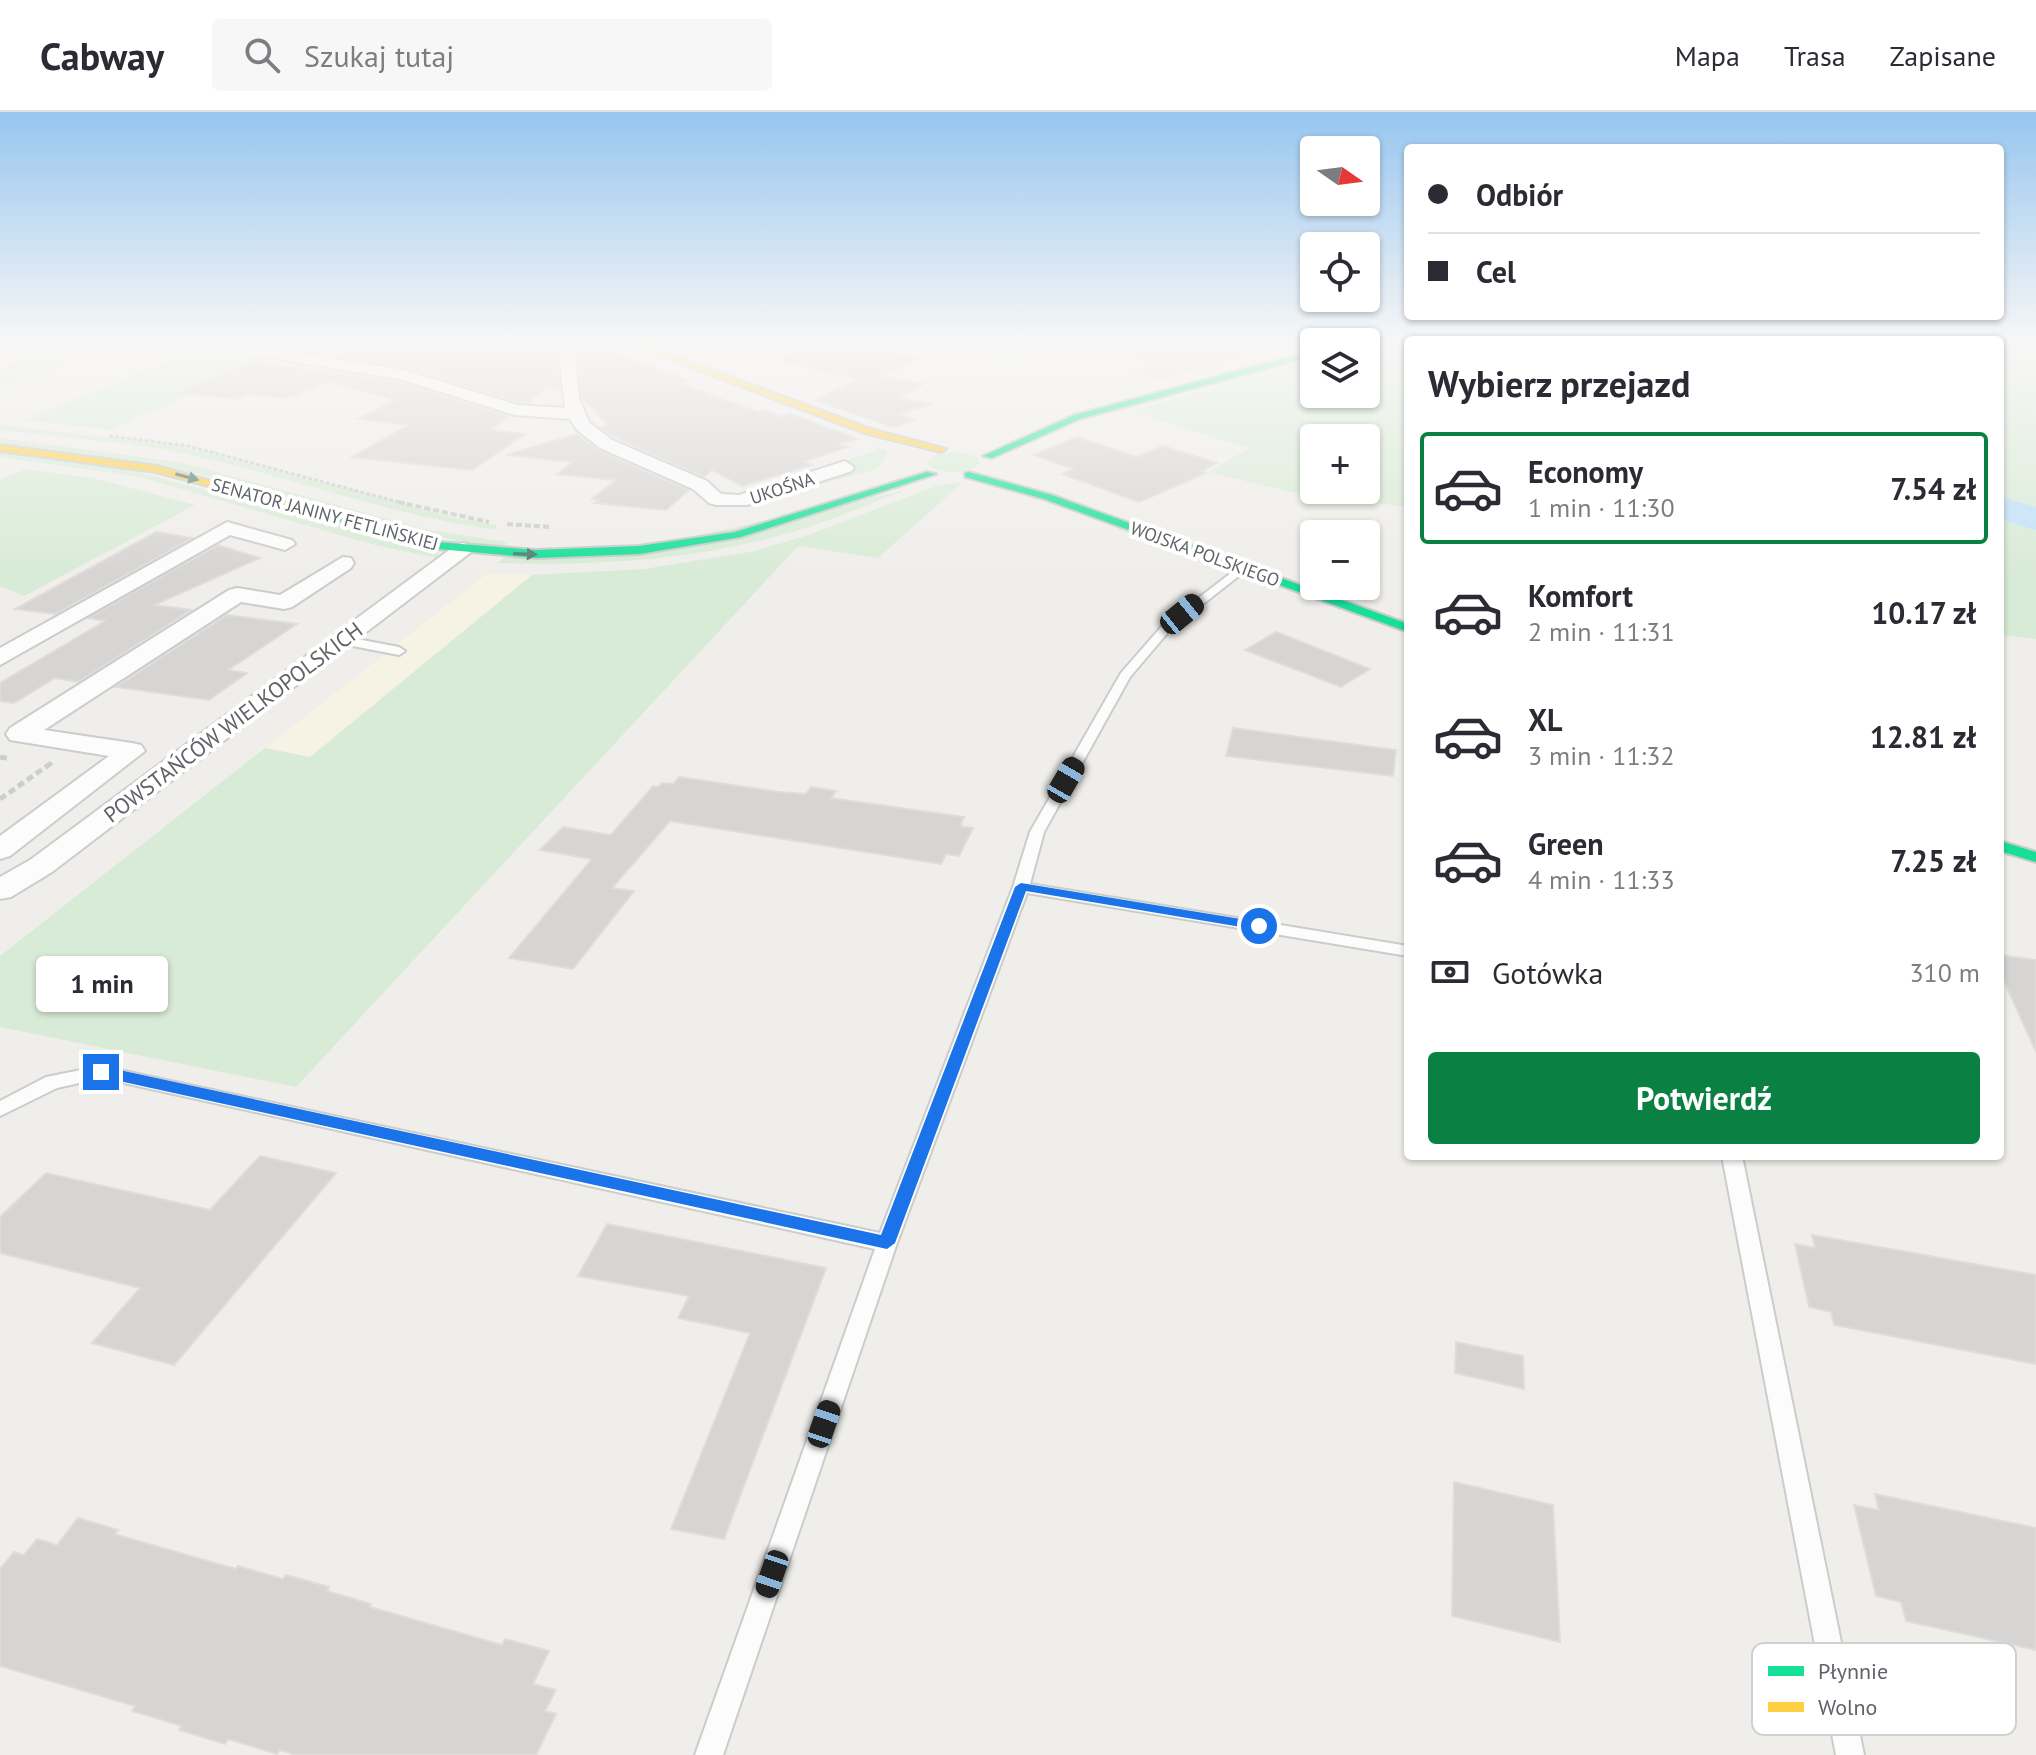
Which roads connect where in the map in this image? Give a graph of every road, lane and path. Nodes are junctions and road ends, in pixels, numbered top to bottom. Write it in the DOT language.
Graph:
graph roads {
  1 [pos="581,422"];
  2 [pos="843,422"];
  3 [pos="1066,422"];
  4 [pos="868,431"];
  5 [pos="0,434"];
  6 [pos="0,448"];
  7 [pos="941,449"];
  8 [pos="975,454"];
  9 [pos="923,465"];
  10 [pos="845,467"];
  11 [pos="969,475"];
  12 [pos="1048,497"];
  13 [pos="285,544"];
  14 [pos="463,549"];
  15 [pos="343,563"];
  16 [pos="1244,568"];
  17 [pos="1404,627"];
  18 [pos="341,640"];
  19 [pos="399,651"];
  20 [pos="0,658"];
  21 [pos="132,751"];
  22 [pos="0,757"];
  23 [pos="13,759"];
  24 [pos="184,760"];
  25 [pos="38,763"];
  26 [pos="0,799"];
  27 [pos="2004,847"];
  28 [pos="0,850"];
  29 [pos="2036,857"];
  30 [pos="1021,887"];
  31 [pos="0,890"];
  32 [pos="1404,950"];
  33 [pos="0,1109"];
  34 [pos="1733,1160"];
  35 [pos="887,1243"];
  36 [pos="1828,1643"];
  37 [pos="1846,1735"];
  38 [pos="709,1755"];
  39 [pos="1850,1755"];
  1 -- 10 [label="street, UKOŚNA"];
  2 -- 4 [label="main road"];
  3 -- 8 [label="main road"];
  4 -- 7 [label="main road"];
  4 -- 9 [label="main road"];
  5 -- 9 [label="main road, SENATOR JANINY FETLIŃSKIEJ"];
  6 -- 14 [label="main road, SENATOR JANINY FETLIŃSKIEJ, one-way"];
  7 -- 8 [label="main road"];
  7 -- 9 [label="main road"];
  8 -- 11 [label="main road"];
  8 -- 12 [label="main road, WOJSKA POLSKIEGO"];
  9 -- 11 [label="main road"];
  14 -- 9 [label="main road, SENATOR JANINY FETLIŃSKIEJ, one-way"];
  11 -- 12 [label="main road, WOJSKA POLSKIEGO"];
  12 -- 16 [label="main road, WOJSKA POLSKIEGO"];
  13 -- 20 [label="street"];
  14 -- 18 [label="street, POWSTAŃCÓW WIELKOPOLSKICH"];
  15 -- 21 [label="street"];
  16 -- 17 [label="main road, WOJSKA POLSKIEGO"];
  16 -- 30 [label="lane"];
  18 -- 19 [label="lane"];
  18 -- 24 [label="street, POWSTAŃCÓW WIELKOPOLSKICH"];
  21 -- 24 [label="street"];
  21 -- 28 [label="street"];
  22 -- 23 [label="path"];
  24 -- 31 [label="street, POWSTAŃCÓW WIELKOPOLSKICH"];
  25 -- 26 [label="path"];
  27 -- 29 [label="main road"];
  30 -- 32 [label="lane"];
  30 -- 35 [label="lane"];
  33 -- 35 [label="lane"];
  34 -- 36 [label="lane"];
  35 -- 38 [label="lane"];
  37 -- 39 [label="lane"];
}
